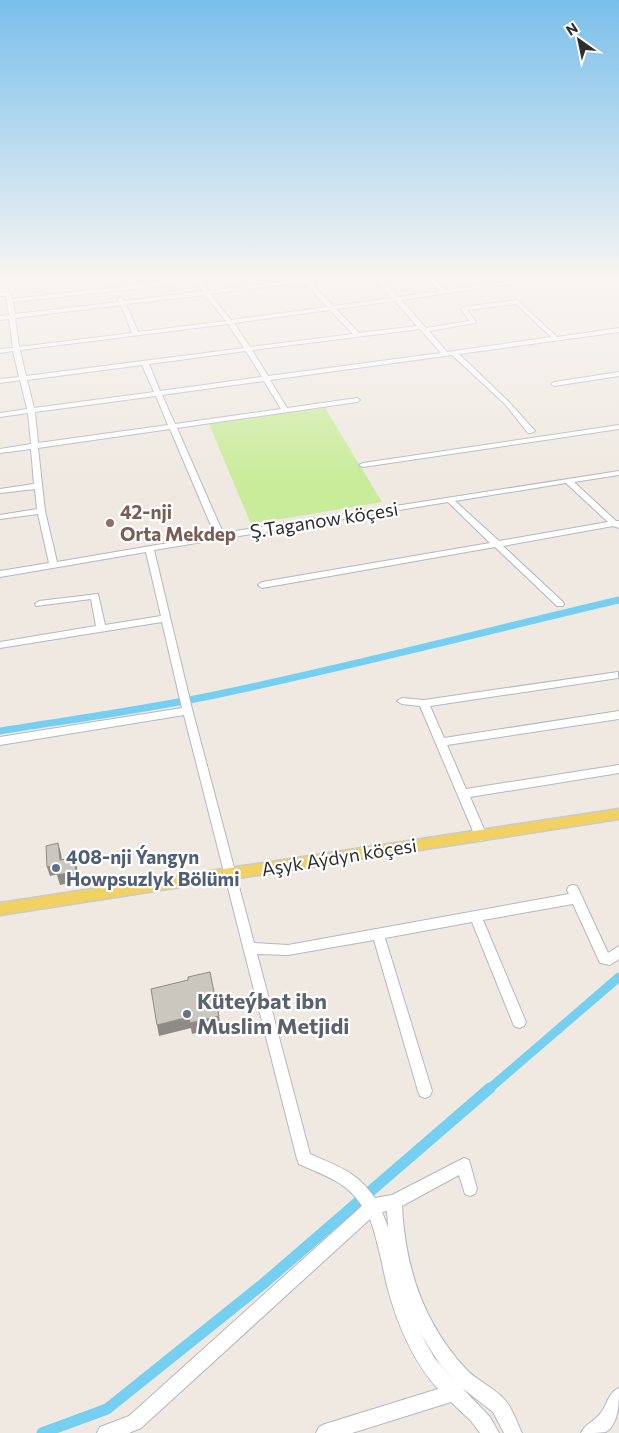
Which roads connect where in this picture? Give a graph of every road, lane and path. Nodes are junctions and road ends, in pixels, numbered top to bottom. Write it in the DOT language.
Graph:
graph roads {
  1 [pos="15,345"];
  2 [pos="51,345"];
  3 [pos="246,345"];
  4 [pos="290,345"];
  5 [pos="440,345"];
  6 [pos="514,345"];
  7 [pos="16,349"];
  8 [pos="250,350"];
  9 [pos="0,351"];
  10 [pos="450,354"];
  11 [pos="145,363"];
  12 [pos="619,374"];
  13 [pos="24,378"];
  14 [pos="267,379"];
  15 [pos="0,381"];
  16 [pos="554,384"];
  17 [pos="157,394"];
  18 [pos="357,400"];
  19 [pos="285,410"];
  20 [pos="31,411"];
  21 [pos="0,415"];
  22 [pos="171,427"];
  23 [pos="619,427"];
  24 [pos="531,432"];
  25 [pos="36,446"];
  26 [pos="0,451"];
  27 [pos="364,465"];
  28 [pos="619,473"];
  29 [pos="568,481"];
  30 [pos="38,486"];
  31 [pos="0,491"];
  32 [pos="450,500"];
  33 [pos="42,511"];
  34 [pos="0,518"];
  35 [pos="617,525"];
  36 [pos="220,536"];
  37 [pos="498,543"];
  38 [pos="149,548"];
  39 [pos="54,565"];
  40 [pos="0,574"];
  41 [pos="262,585"];
  42 [pos="39,604"];
  43 [pos="560,604"];
  44 [pos="166,618"];
  45 [pos="102,629"];
  46 [pos="0,646"];
  47 [pos="618,675"];
  48 [pos="402,700"];
  49 [pos="424,703"];
  50 [pos="188,710"];
  51 [pos="619,715"];
  52 [pos="0,741"];
  53 [pos="442,742"];
  54 [pos="619,770"];
  55 [pos="464,794"];
  56 [pos="619,814"];
  57 [pos="481,836"];
  58 [pos="230,874"];
  59 [pos="0,909"];
  60 [pos="476,917"];
  61 [pos="378,934"];
  62 [pos="251,948"];
  63 [pos="619,951"];
  64 [pos="519,1022"];
  65 [pos="425,1091"];
  66 [pos="470,1189"];
  67 [pos="394,1202"];
  68 [pos="373,1206"];
  69 [pos="455,1392"];
  70 [pos="619,1396"];
  71 [pos="106,1433"];
  72 [pos="325,1433"];
  73 [pos="490,1433"];
  74 [pos="513,1433"];
  75 [pos="590,1433"];
  1 -- 7 [label="street"];
  2 -- 7 [label="street"];
  3 -- 8 [label="street"];
  4 -- 8 [label="street"];
  5 -- 10 [label="street"];
  6 -- 10 [label="street"];
  7 -- 9 [label="street"];
  7 -- 13 [label="street"];
  8 -- 11 [label="street"];
  8 -- 14 [label="street"];
  10 -- 14 [label="street"];
  10 -- 24 [label="street"];
  11 -- 13 [label="street"];
  11 -- 17 [label="street"];
  12 -- 16 [label="street"];
  13 -- 15 [label="street"];
  13 -- 20 [label="street"];
  14 -- 17 [label="street"];
  14 -- 19 [label="street"];
  17 -- 20 [label="street"];
  17 -- 22 [label="street"];
  18 -- 19 [label="street"];
  19 -- 22 [label="street"];
  20 -- 21 [label="street"];
  20 -- 25 [label="street"];
  22 -- 25 [label="street"];
  22 -- 36 [label="street"];
  23 -- 27 [label="street"];
  25 -- 26 [label="street"];
  25 -- 30 [label="street"];
  28 -- 29 [label="street, Ş.Taganow köçesi"];
  29 -- 32 [label="street, Ş.Taganow köçesi"];
  29 -- 35 [label="street"];
  30 -- 31 [label="street"];
  30 -- 33 [label="street"];
  32 -- 36 [label="street, Ş.Taganow köçesi"];
  32 -- 37 [label="street"];
  33 -- 34 [label="street"];
  33 -- 39 [label="street"];
  35 -- 37 [label="street"];
  36 -- 38 [label="street, Ş.Taganow köçesi"];
  37 -- 41 [label="street"];
  37 -- 43 [label="street"];
  38 -- 39 [label="street, Ş.Taganow köçesi"];
  38 -- 44 [label="street"];
  39 -- 40 [label="street, Ş.Taganow köçesi"];
  42 -- 45 [label="street"];
  44 -- 45 [label="street"];
  44 -- 50 [label="street"];
  45 -- 46 [label="street"];
  47 -- 49 [label="street"];
  48 -- 49 [label="street"];
  49 -- 53 [label="street"];
  50 -- 52 [label="street"];
  50 -- 58 [label="street"];
  51 -- 53 [label="street"];
  53 -- 55 [label="street"];
  54 -- 55 [label="street"];
  55 -- 57 [label="street"];
  56 -- 57 [label="main road, Aşyk Aýdyn köçesi"];
  57 -- 58 [label="main road, Aşyk Aýdyn köçesi"];
  58 -- 59 [label="main road, Aşyk Aýdyn köçesi"];
  58 -- 62 [label="street"];
  60 -- 61 [label="street"];
  60 -- 63 [label="street"];
  60 -- 64 [label="street"];
  61 -- 62 [label="street"];
  61 -- 65 [label="street"];
  62 -- 68 [label="street"];
  66 -- 67 [label="street"];
  67 -- 68 [label="street"];
  67 -- 74 [label="street"];
  68 -- 69 [label="street"];
  68 -- 71 [label="street"];
  69 -- 72 [label="street"];
  69 -- 73 [label="street"];
  70 -- 75 [label="street"];
}
